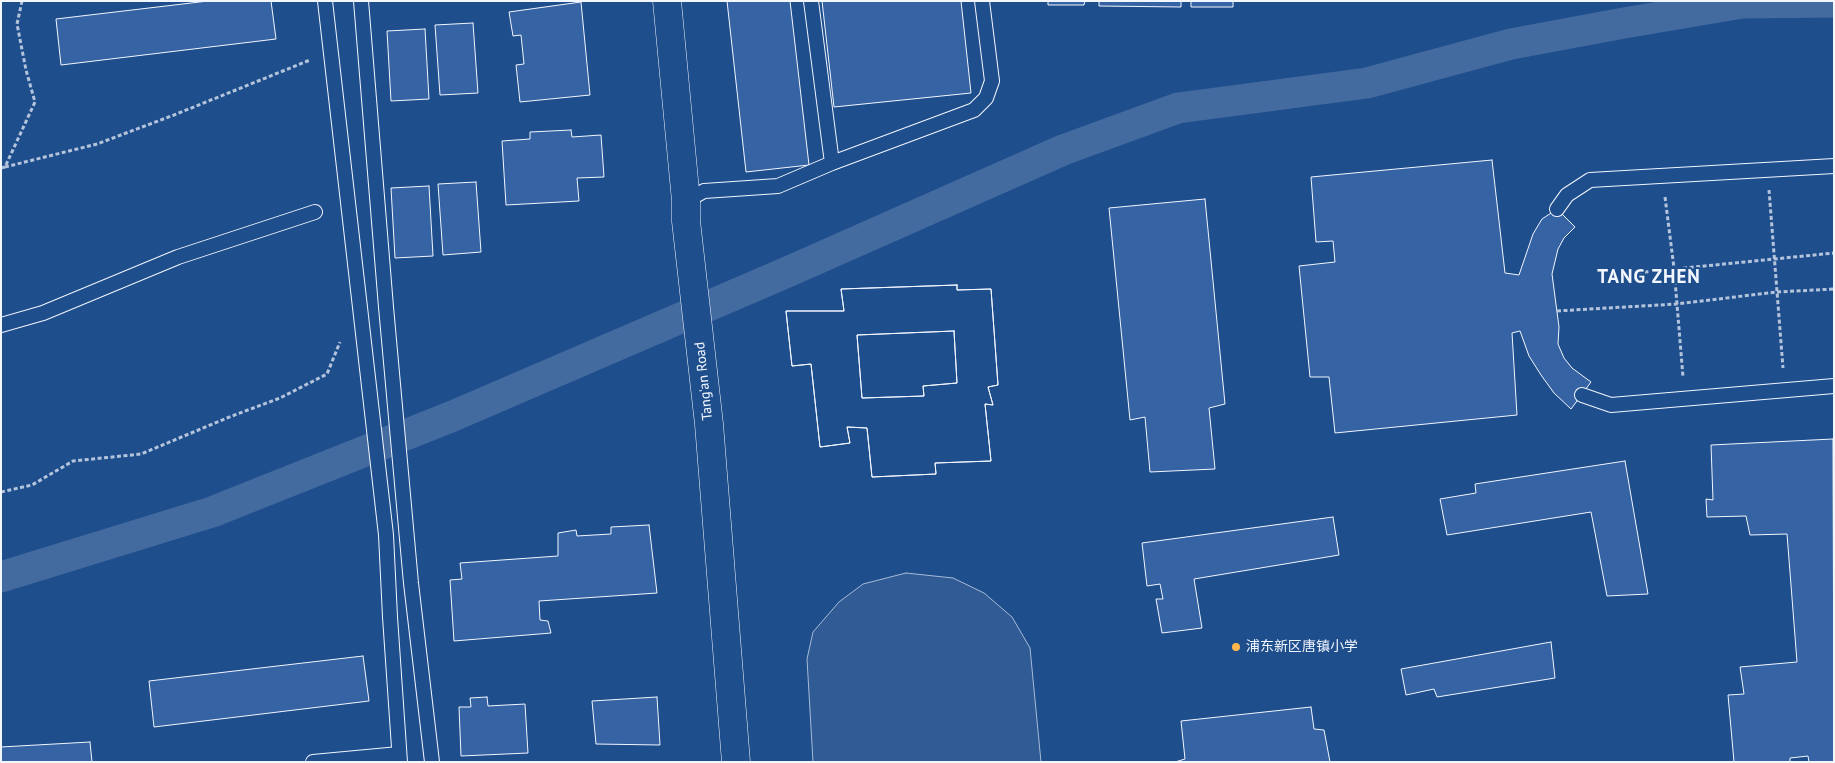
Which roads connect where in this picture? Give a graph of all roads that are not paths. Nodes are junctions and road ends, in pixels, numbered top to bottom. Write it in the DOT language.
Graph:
graph roads {
  1 [pos="325,1"];
  2 [pos="361,1"];
  3 [pos="667,1"];
  4 [pos="811,1"];
  5 [pos="982,1"];
  6 [pos="832,163"];
  7 [pos="1834,166"];
  8 [pos="1557,209"];
  9 [pos="686,211"];
  10 [pos="315,212"];
  11 [pos="1,324"];
  12 [pos="1834,386"];
  13 [pos="1582,395"];
  14 [pos="399,758"];
  15 [pos="313,762"];
  16 [pos="432,762"];
  17 [pos="736,762"];
  1 -- 14 [label="lane"];
  2 -- 16 [label="lane"];
  3 -- 9 [label="street, Tang'an Road"];
  4 -- 6 [label="lane"];
  5 -- 6 [label="lane"];
  6 -- 9 [label="lane"];
  7 -- 8 [label="lane"];
  9 -- 17 [label="street, Tang'an Road"];
  10 -- 11 [label="lane"];
  12 -- 13 [label="lane"];
  14 -- 15 [label="lane"];
}
